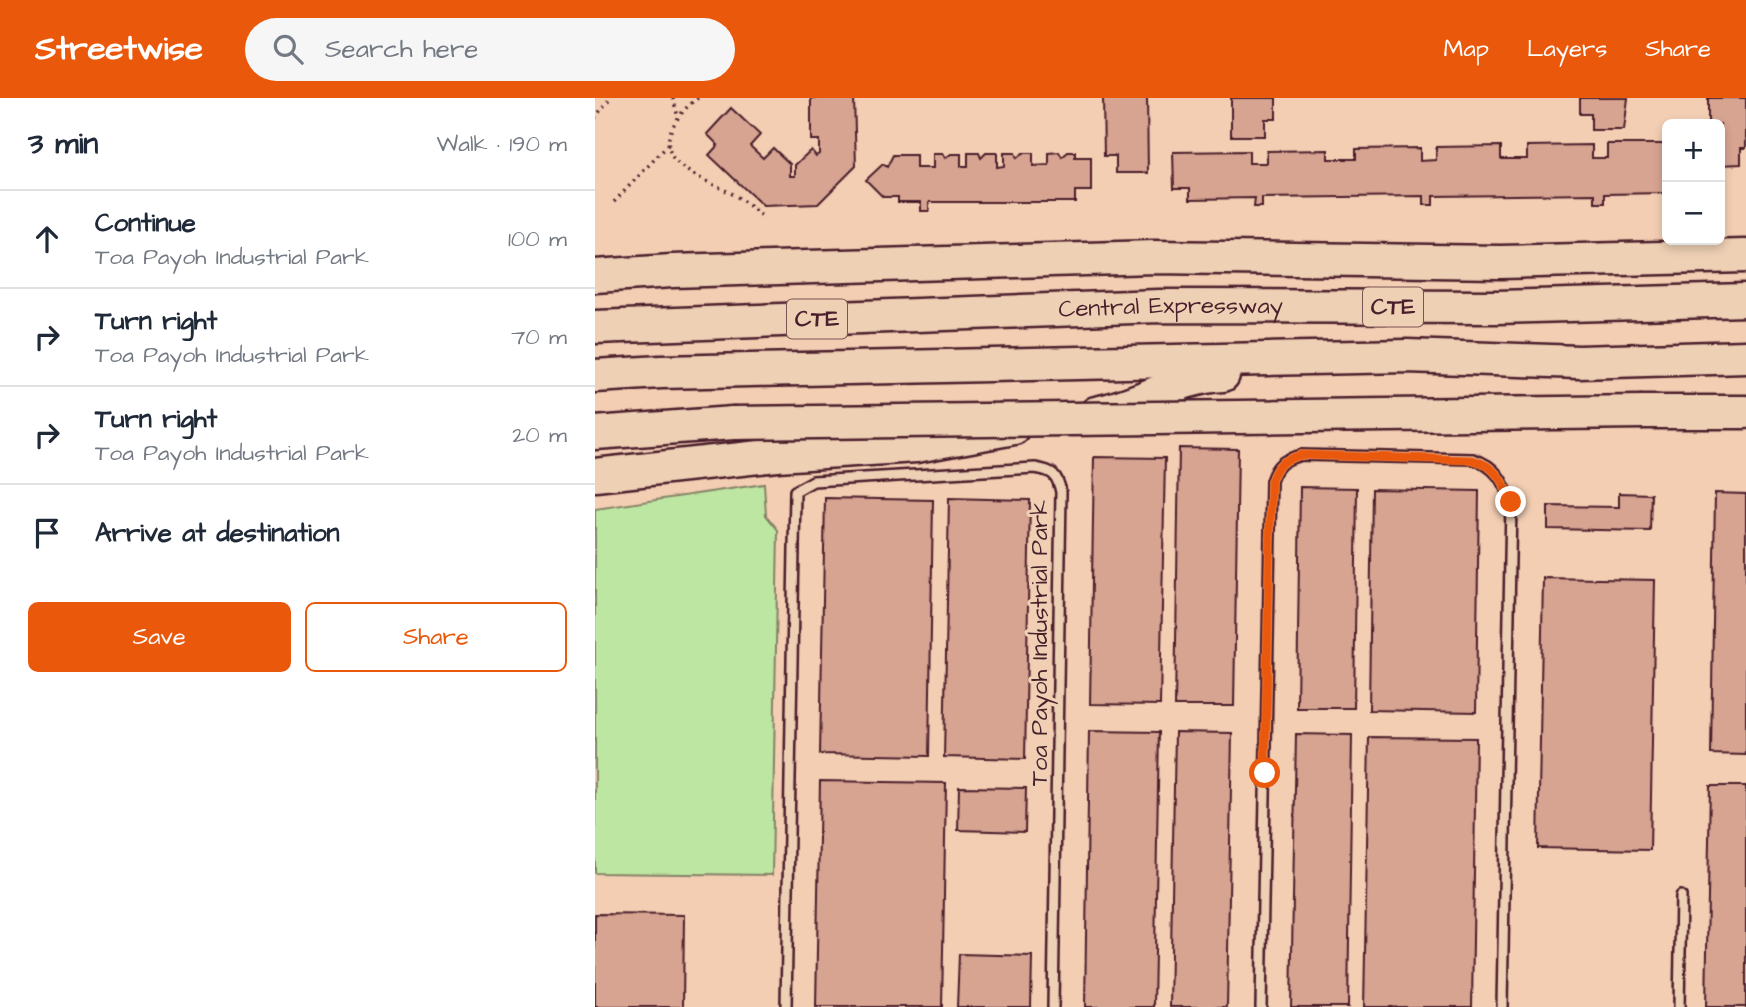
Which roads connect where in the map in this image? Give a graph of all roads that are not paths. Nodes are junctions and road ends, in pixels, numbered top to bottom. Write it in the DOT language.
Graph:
graph roads {
  1 [pos="1746,256"];
  2 [pos="595,276"];
  3 [pos="1746,300"];
  4 [pos="595,327"];
  5 [pos="1407,356"];
  6 [pos="1746,357"];
  7 [pos="595,376"];
  8 [pos="1746,412"];
  9 [pos="700,424"];
  10 [pos="595,433"];
  11 [pos="595,450"];
  12 [pos="595,475"];
  13 [pos="1681,896"];
  14 [pos="786,1007"];
  15 [pos="1053,1007"];
  16 [pos="1261,1007"];
  17 [pos="1502,1007"];
  18 [pos="1679,1007"];
  1 -- 2 [label="highway"];
  3 -- 4 [label="highway, Central Expressway / CTE"];
  5 -- 6 [label="highway, CTE"];
  5 -- 7 [label="highway, CTE"];
  5 -- 12 [label="highway"];
  8 -- 9 [label="highway, bridge"];
  9 -- 10 [label="highway"];
  9 -- 11 [label="highway"];
  13 -- 18 [label="lane"];
  14 -- 15 [label="lane, Toa Payoh Industrial Park"];
  16 -- 17 [label="lane"];
}
